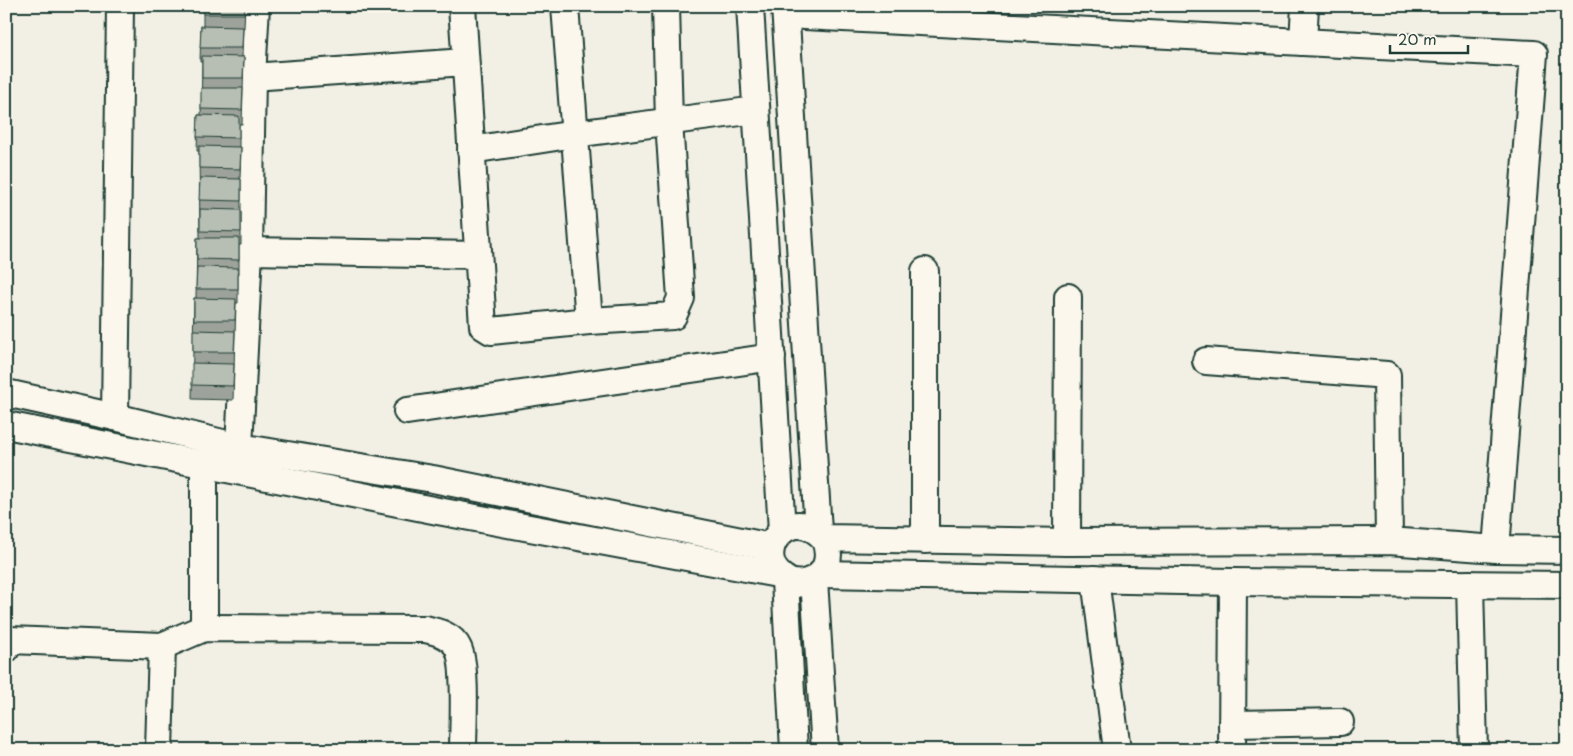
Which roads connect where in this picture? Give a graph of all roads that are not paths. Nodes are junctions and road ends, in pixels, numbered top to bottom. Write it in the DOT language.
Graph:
graph roads {
  1 [pos="120,6"];
  2 [pos="256,6"];
  3 [pos="462,6"];
  4 [pos="565,6"];
  5 [pos="666,6"];
  6 [pos="750,6"];
  7 [pos="1305,6"];
  8 [pos="786,11"];
  9 [pos="1303,42"];
  10 [pos="465,62"];
  11 [pos="252,77"];
  12 [pos="756,110"];
  13 [pos="669,122"];
  14 [pos="575,134"];
  15 [pos="471,150"];
  16 [pos="249,251"];
  17 [pos="478,255"];
  18 [pos="925,271"];
  19 [pos="1068,298"];
  20 [pos="589,321"];
  21 [pos="772,357"];
  22 [pos="1206,362"];
  23 [pos="6,393"];
  24 [pos="407,411"];
  25 [pos="115,416"];
  26 [pos="6,425"];
  27 [pos="236,459"];
  28 [pos="204,464"];
  29 [pos="821,535"];
  30 [pos="777,539"];
  31 [pos="925,540"];
  32 [pos="1389,541"];
  33 [pos="1067,542"];
  34 [pos="1333,542"];
  35 [pos="1496,549"];
  36 [pos="1567,550"];
  37 [pos="782,577"];
  38 [pos="817,577"];
  39 [pos="1095,580"];
  40 [pos="1233,582"];
  41 [pos="1333,583"];
  42 [pos="1470,584"];
  43 [pos="1567,585"];
  44 [pos="204,628"];
  45 [pos="162,646"];
  46 [pos="6,650"];
  47 [pos="1340,722"];
  48 [pos="1232,737"];
  49 [pos="159,750"];
  50 [pos="463,750"];
  51 [pos="794,750"];
  52 [pos="825,750"];
  53 [pos="1117,750"];
  54 [pos="1474,750"];
  1 -- 25 [label="street"];
  2 -- 11 [label="street"];
  3 -- 10 [label="street"];
  4 -- 14 [label="street"];
  5 -- 13 [label="street"];
  6 -- 12 [label="street"];
  7 -- 9 [label="street"];
  8 -- 9 [label="street"];
  8 -- 29 [label="street"];
  9 -- 35 [label="street"];
  10 -- 11 [label="street"];
  10 -- 15 [label="street"];
  11 -- 16 [label="street"];
  12 -- 13 [label="street"];
  12 -- 21 [label="street"];
  13 -- 14 [label="street"];
  13 -- 20 [label="street"];
  14 -- 15 [label="street"];
  14 -- 20 [label="street"];
  15 -- 17 [label="street"];
  16 -- 17 [label="street"];
  16 -- 27 [label="street"];
  17 -- 20 [label="street"];
  18 -- 31 [label="street"];
  19 -- 33 [label="street"];
  21 -- 24 [label="street"];
  21 -- 30 [label="street"];
  22 -- 32 [label="street"];
  23 -- 25 [label="street"];
  25 -- 27 [label="street"];
  26 -- 28 [label="street"];
  27 -- 28 [label="street"];
  27 -- 30 [label="street"];
  27 -- 37 [label="street"];
  28 -- 44 [label="street"];
  29 -- 30 [label="street"];
  29 -- 31 [label="street"];
  29 -- 38 [label="street"];
  30 -- 37 [label="street"];
  31 -- 33 [label="street"];
  32 -- 34 [label="street"];
  32 -- 35 [label="street"];
  33 -- 34 [label="street"];
  34 -- 41 [label="street"];
  35 -- 36 [label="street"];
  37 -- 38 [label="street"];
  37 -- 51 [label="street"];
  38 -- 39 [label="street"];
  38 -- 52 [label="street"];
  39 -- 40 [label="street"];
  39 -- 53 [label="street"];
  40 -- 41 [label="street"];
  40 -- 48 [label="street"];
  41 -- 42 [label="street"];
  42 -- 43 [label="street"];
  42 -- 54 [label="street"];
  44 -- 45 [label="street"];
  44 -- 50 [label="street"];
  45 -- 46 [label="street"];
  45 -- 49 [label="street"];
  47 -- 48 [label="street"];
}
